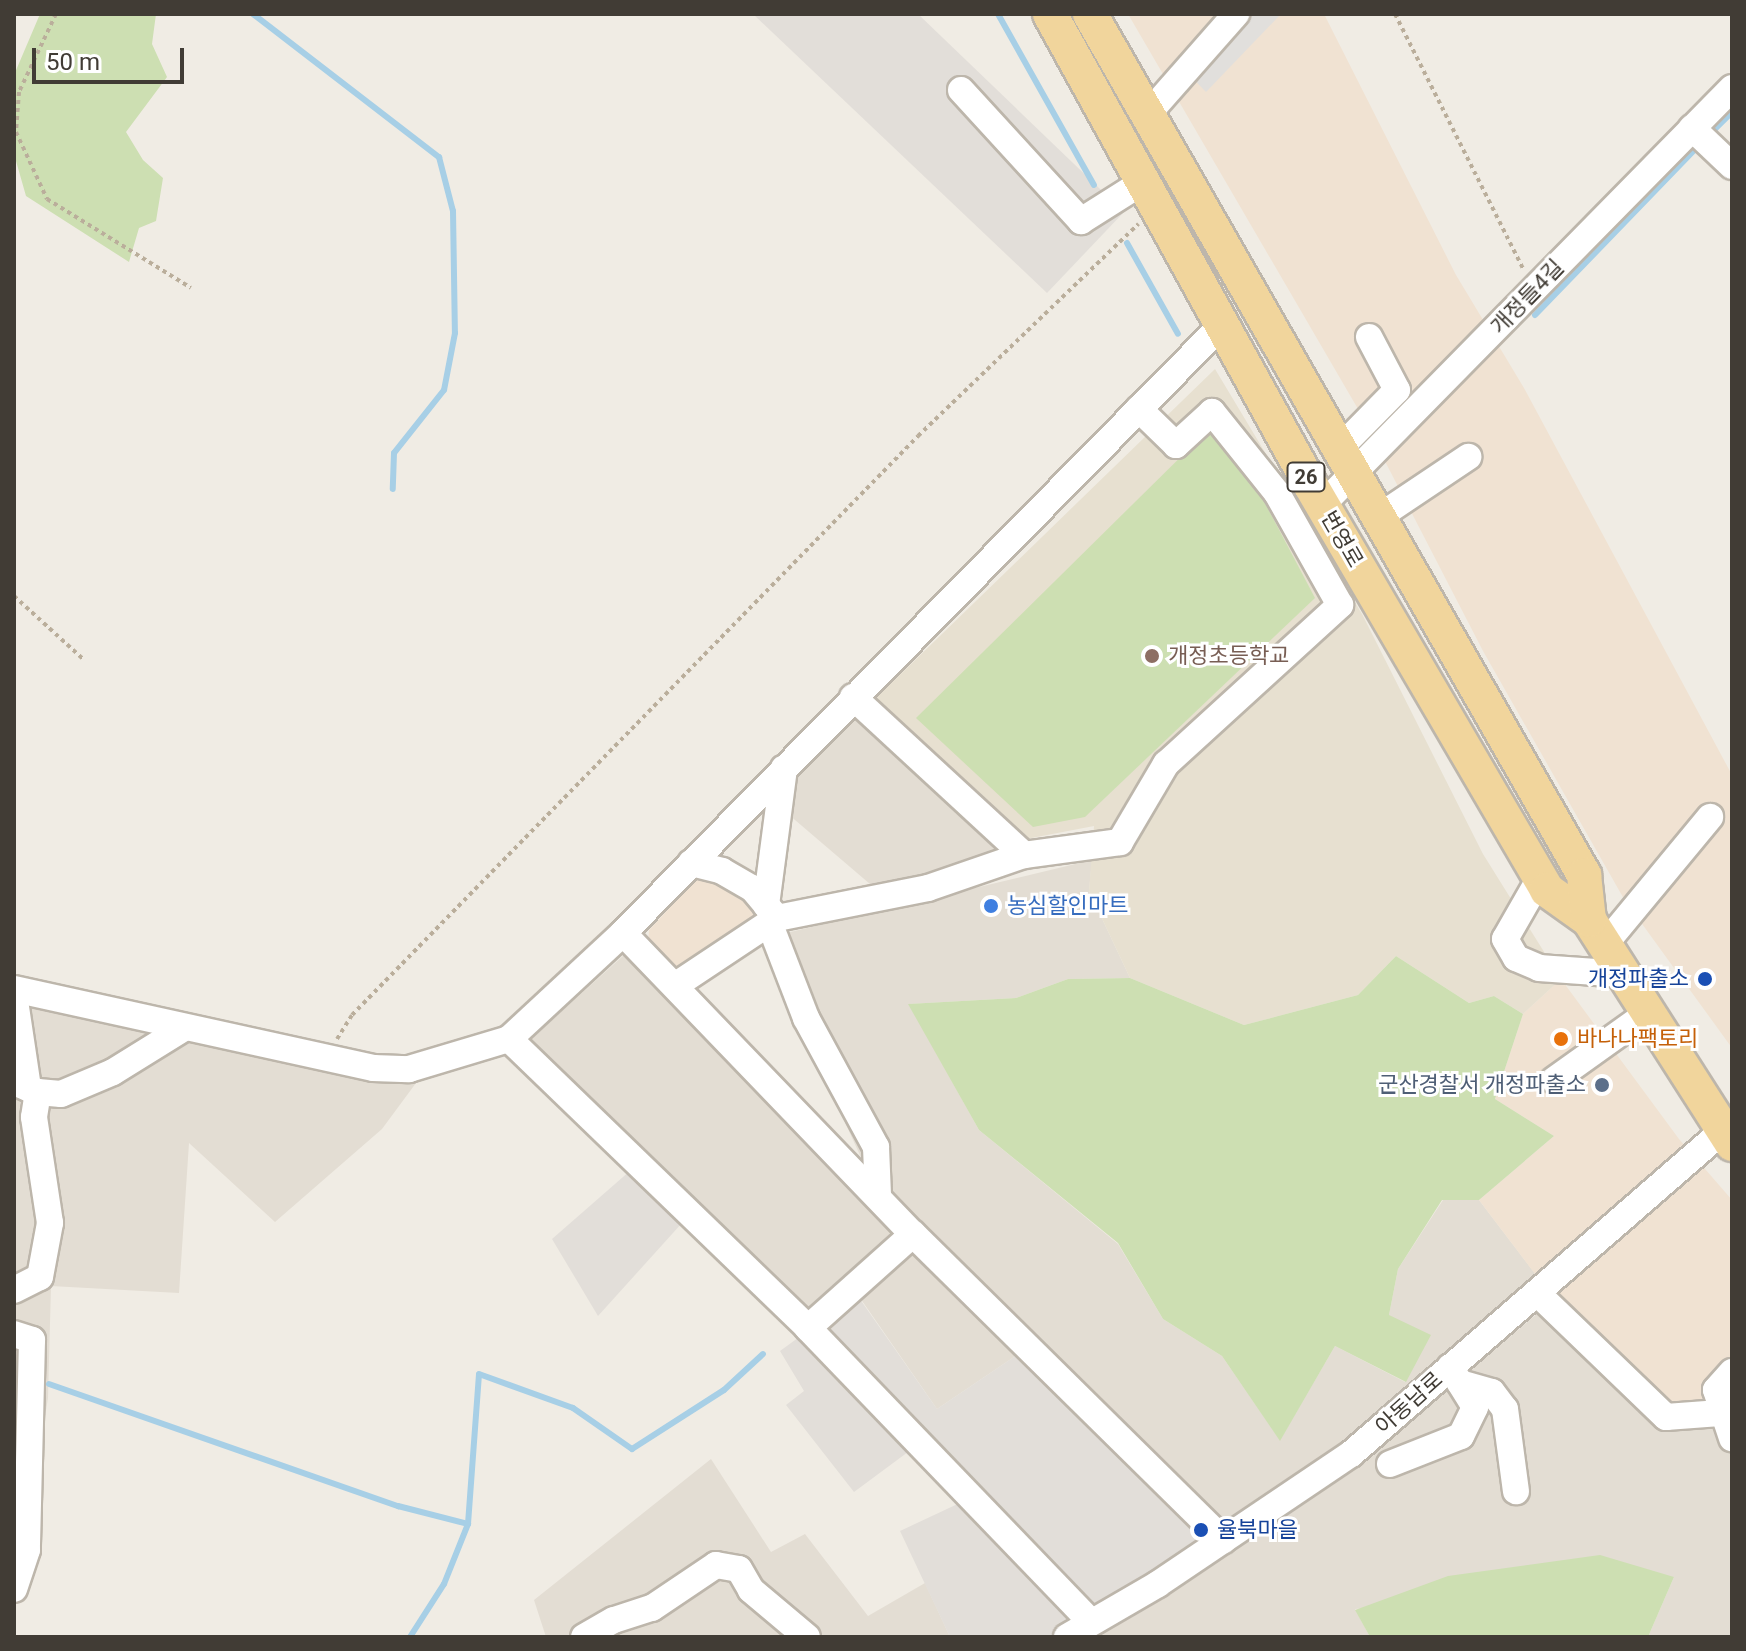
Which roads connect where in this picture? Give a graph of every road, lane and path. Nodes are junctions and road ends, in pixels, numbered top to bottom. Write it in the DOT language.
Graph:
graph roads {
  1 [pos="56,14"];
  2 [pos="1050,14"];
  3 [pos="1090,14"];
  4 [pos="1236,14"];
  5 [pos="1395,14"];
  6 [pos="1732,88"];
  7 [pos="961,90"];
  8 [pos="1147,115"];
  9 [pos="1700,136"];
  10 [pos="1732,166"];
  11 [pos="1151,193"];
  12 [pos="191,288"];
  13 [pos="1534,290"];
  14 [pos="1222,325"];
  15 [pos="1369,337"];
  16 [pos="1139,409"];
  17 [pos="1468,457"];
  18 [pos="1346,463"];
  19 [pos="1322,505"];
  20 [pos="1377,518"];
  21 [pos="14,596"];
  22 [pos="84,660"];
  23 [pos="853,697"];
  24 [pos="784,768"];
  25 [pos="1710,817"];
  26 [pos="1024,855"];
  27 [pos="691,863"];
  28 [pos="1540,878"];
  29 [pos="771,915"];
  30 [pos="1597,932"];
  31 [pos="623,933"];
  32 [pos="1624,974"];
  33 [pos="676,985"];
  34 [pos="14,992"];
  35 [pos="1648,1013"];
  36 [pos="184,1028"];
  37 [pos="509,1039"];
  38 [pos="325,1058"];
  39 [pos="1554,1080"];
  40 [pos="27,1087"];
  41 [pos="1727,1137"];
  42 [pos="878,1194"];
  43 [pos="913,1234"];
  44 [pos="14,1290"];
  45 [pos="1537,1293"];
  46 [pos="808,1328"];
  47 [pos="14,1334"];
  48 [pos="1732,1372"];
  49 [pos="1455,1375"];
  50 [pos="1720,1413"];
  51 [pos="1732,1438"];
  52 [pos="1390,1464"];
  53 [pos="1516,1491"];
  54 [pos="1223,1540"];
  55 [pos="14,1589"];
  56 [pos="1091,1622"];
  57 [pos="584,1637"];
  58 [pos="807,1637"];
  59 [pos="1067,1637"];
  1 -- 12 [label="path"];
  2 -- 11 [label="main road, 번영로 / 26"];
  3 -- 8 [label="main road, 번영로 / 26"];
  4 -- 8 [label="street"];
  5 -- 13 [label="path"];
  6 -- 9 [label="street, 개정들4길"];
  7 -- 11 [label="street"];
  8 -- 18 [label="main road, 번영로 / 26"];
  9 -- 10 [label="street"];
  9 -- 13 [label="street, 개정들4길"];
  11 -- 14 [label="main road, 번영로 / 26"];
  11 -- 38 [label="path"];
  13 -- 18 [label="street, 개정들4길"];
  14 -- 16 [label="street"];
  14 -- 19 [label="main road, 번영로 / 26"];
  15 -- 18 [label="street"];
  16 -- 23 [label="street"];
  16 -- 26 [label="street"];
  17 -- 20 [label="street"];
  18 -- 19 [label="street, 개정들4길"];
  18 -- 20 [label="main road, 번영로 / 26"];
  19 -- 28 [label="main road, 번영로 / 26"];
  20 -- 30 [label="main road, 번영로 / 26"];
  21 -- 22 [label="path"];
  23 -- 24 [label="street"];
  23 -- 26 [label="street"];
  24 -- 27 [label="street"];
  24 -- 29 [label="street"];
  25 -- 30 [label="street"];
  26 -- 29 [label="street"];
  27 -- 29 [label="street"];
  27 -- 31 [label="street"];
  28 -- 30 [label="main road, 번영로 / 26"];
  28 -- 32 [label="street"];
  29 -- 33 [label="street"];
  29 -- 42 [label="street"];
  30 -- 32 [label="main road, 번영로 / 26"];
  31 -- 33 [label="street"];
  31 -- 37 [label="street"];
  32 -- 35 [label="main road, 번영로 / 26"];
  33 -- 42 [label="street"];
  34 -- 36 [label="street"];
  34 -- 40 [label="street"];
  35 -- 39 [label="street"];
  35 -- 41 [label="main road, 번영로 / 26"];
  36 -- 38 [label="street"];
  36 -- 40 [label="street"];
  37 -- 38 [label="street"];
  37 -- 46 [label="street"];
  40 -- 44 [label="street"];
  41 -- 45 [label="street, 아동남로"];
  42 -- 43 [label="street"];
  43 -- 46 [label="street"];
  43 -- 54 [label="street"];
  45 -- 49 [label="street, 아동남로"];
  45 -- 50 [label="street"];
  46 -- 56 [label="street"];
  47 -- 55 [label="street"];
  48 -- 50 [label="street"];
  49 -- 52 [label="street"];
  49 -- 53 [label="street"];
  49 -- 54 [label="street, 아동남로"];
  50 -- 51 [label="street"];
  54 -- 56 [label="street, 아동남로"];
  56 -- 59 [label="street, 아동남로"];
  57 -- 58 [label="street"];
}
